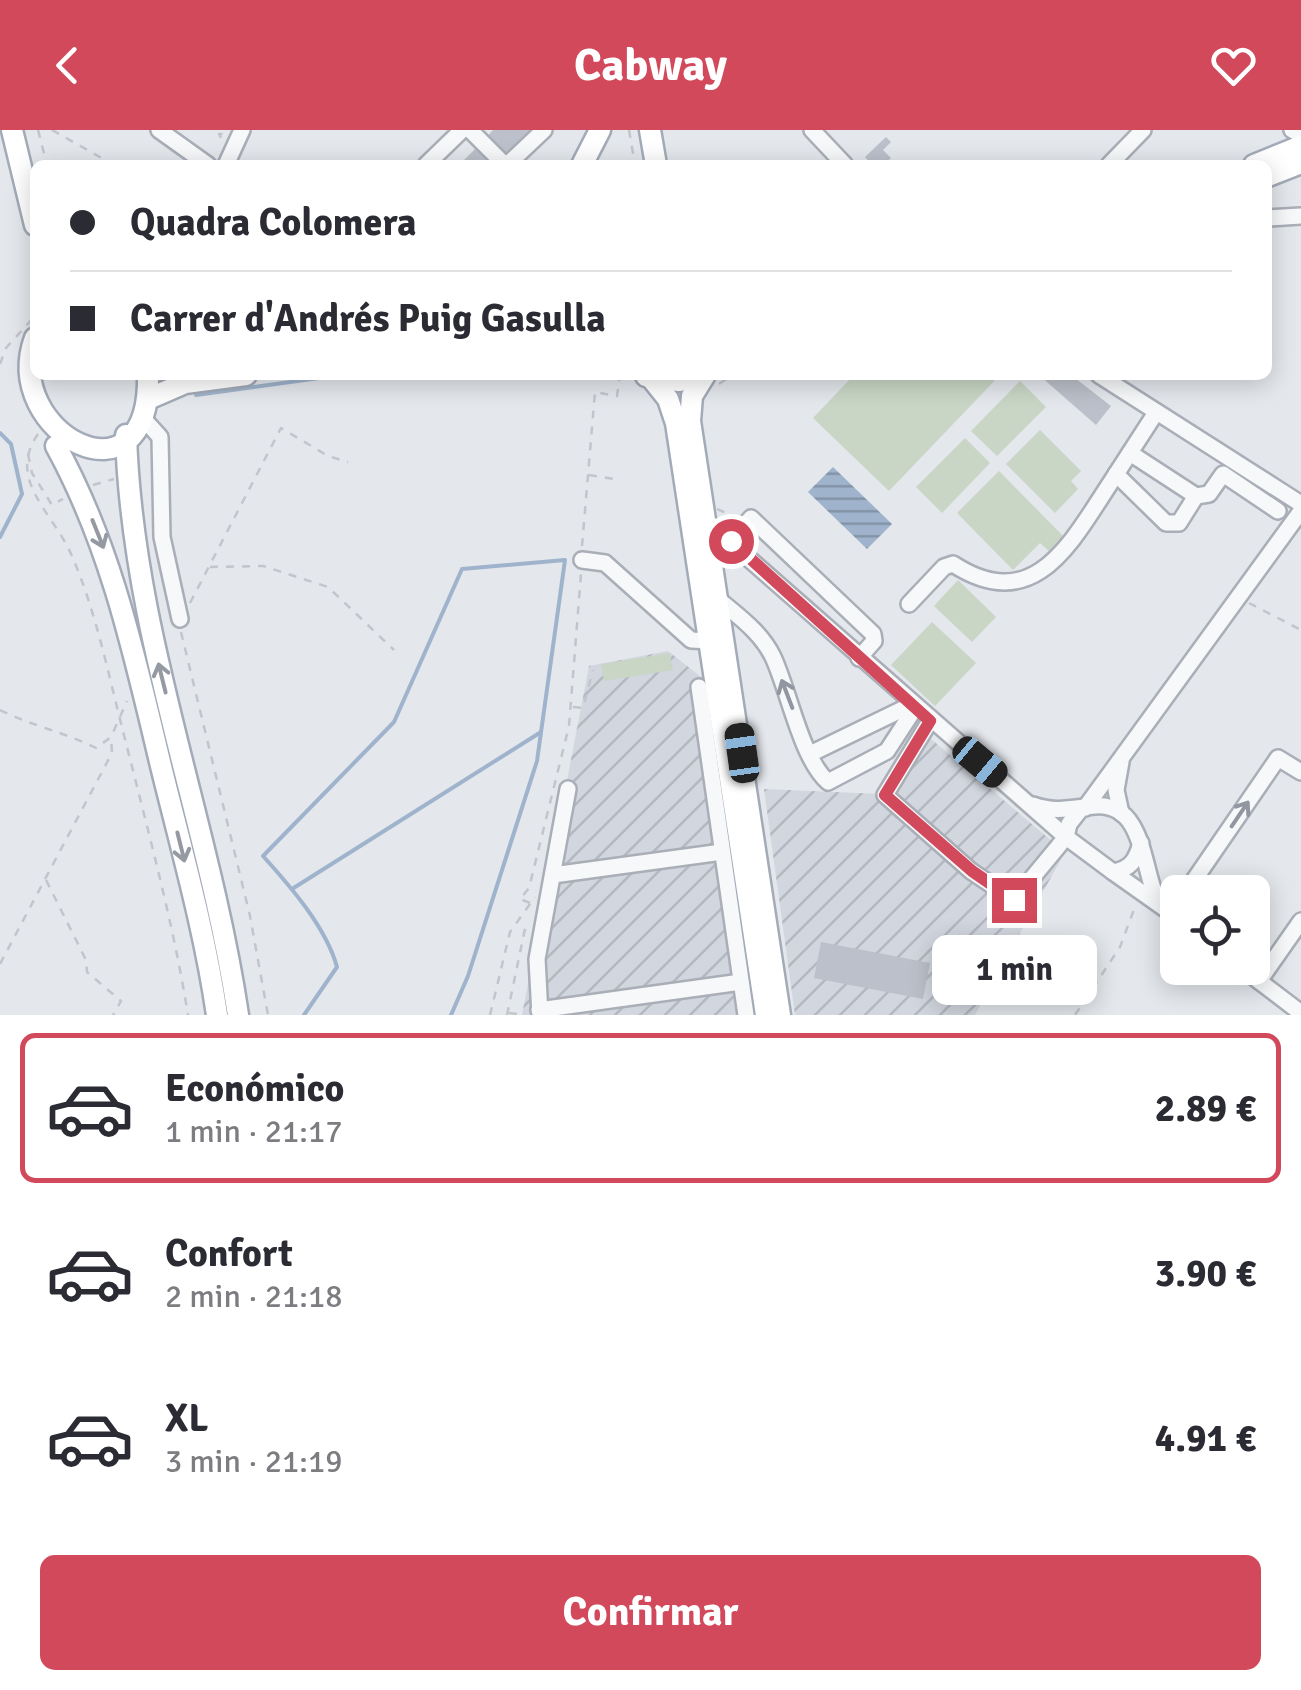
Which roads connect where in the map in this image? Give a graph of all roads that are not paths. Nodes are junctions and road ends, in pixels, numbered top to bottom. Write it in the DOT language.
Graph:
graph roads {
  1 [pos="12,130"];
  2 [pos="26,130"];
  3 [pos="159,130"];
  4 [pos="544,130"];
  5 [pos="600,130"];
  6 [pos="612,130"];
  7 [pos="638,130"];
  8 [pos="650,130"];
  9 [pos="812,130"];
  10 [pos="1143,130"];
  11 [pos="1292,130"];
  12 [pos="470,131"];
  13 [pos="234,132"];
  14 [pos="1301,135"];
  15 [pos="1301,146"];
  16 [pos="831,151"];
  17 [pos="33,160"];
  18 [pos="201,160"];
  19 [pos="227,160"];
  20 [pos="432,160"];
  21 [pos="501,160"];
  22 [pos="511,160"];
  23 [pos="585,160"];
  24 [pos="598,160"];
  25 [pos="638,160"];
  26 [pos="655,160"];
  27 [pos="824,160"];
  28 [pos="840,160"];
  29 [pos="1114,160"];
  30 [pos="1266,160"];
  31 [pos="1301,163"];
  32 [pos="1272,174"];
  33 [pos="30,204"];
  34 [pos="1301,216"];
  35 [pos="1272,218"];
  36 [pos="30,348"];
  37 [pos="147,380"];
  38 [pos="208,380"];
  39 [pos="651,380"];
  40 [pos="671,380"];
  41 [pos="705,380"];
  42 [pos="1106,380"];
  43 [pos="144,407"];
  44 [pos="1155,414"];
  45 [pos="126,435"];
  46 [pos="47,440"];
  47 [pos="1130,453"];
  48 [pos="1116,474"];
  49 [pos="1196,496"];
  50 [pos="1301,507"];
  51 [pos="1278,510"];
  52 [pos="709,514"];
  53 [pos="731,541"];
  54 [pos="582,560"];
  55 [pos="718,600"];
  56 [pos="910,604"];
  57 [pos="178,622"];
  58 [pos="711,641"];
  59 [pos="859,658"];
  60 [pos="699,687"];
  61 [pos="913,707"];
  62 [pos="930,721"];
  63 [pos="714,723"];
  64 [pos="810,754"];
  65 [pos="1122,762"];
  66 [pos="1301,772"];
  67 [pos="568,789"];
  68 [pos="1029,803"];
  69 [pos="1082,809"];
  70 [pos="1122,813"];
  71 [pos="1066,837"];
  72 [pos="1141,844"];
  73 [pos="722,852"];
  74 [pos="1113,872"];
  75 [pos="1198,875"];
  76 [pos="553,876"];
  77 [pos="1160,898"];
  78 [pos="1160,904"];
  79 [pos="1301,921"];
  80 [pos="1270,965"];
  81 [pos="741,982"];
  82 [pos="1264,985"];
  83 [pos="1301,1013"];
  84 [pos="535,1014"];
  85 [pos="217,1015"];
  86 [pos="238,1015"];
  87 [pos="746,1015"];
  88 [pos="766,1015"];
  89 [pos="780,1015"];
  1 -- 33 [label="main road"];
  2 -- 17 [label="main road"];
  3 -- 18 [label="street"];
  4 -- 22 [label="street"];
  5 -- 23 [label="main road"];
  6 -- 24 [label="main road"];
  7 -- 25 [label="main road"];
  8 -- 26 [label="main road"];
  9 -- 16 [label="street"];
  10 -- 29 [label="street"];
  11 -- 14 [label="street"];
  12 -- 20 [label="street"];
  12 -- 21 [label="street"];
  13 -- 19 [label="street"];
  15 -- 30 [label="main road"];
  16 -- 27 [label="street"];
  16 -- 28 [label="street"];
  31 -- 32 [label="main road"];
  34 -- 35 [label="street"];
  36 -- 46 [label="main road"];
  37 -- 43 [label="main road"];
  38 -- 43 [label="main road"];
  39 -- 58 [label="main road"];
  40 -- 41 [label="main road"];
  41 -- 52 [label="main road"];
  42 -- 44 [label="street"];
  43 -- 45 [label="main road"];
  43 -- 57 [label="street"];
  44 -- 47 [label="street"];
  44 -- 50 [label="street"];
  45 -- 46 [label="main road"];
  86 -- 45 [label="main road, one-way"];
  46 -- 85 [label="main road, one-way"];
  47 -- 48 [label="street"];
  47 -- 49 [label="street"];
  48 -- 49 [label="street"];
  48 -- 56 [label="street"];
  49 -- 51 [label="street"];
  50 -- 65 [label="street"];
  52 -- 53 [label="street"];
  52 -- 55 [label="main road"];
  53 -- 59 [label="street"];
  53 -- 59 [label="street"];
  54 -- 58 [label="street"];
  64 -- 55 [label="street, one-way"];
  55 -- 89 [label="main road"];
  58 -- 63 [label="main road"];
  59 -- 61 [label="street"];
  60 -- 63 [label="street"];
  61 -- 62 [label="street"];
  61 -- 64 [label="street"];
  61 -- 64 [label="street"];
  62 -- 68 [label="street"];
  62 -- 71 [label="street"];
  63 -- 73 [label="street"];
  63 -- 88 [label="main road"];
  65 -- 69 [label="street"];
  65 -- 70 [label="street"];
  75 -- 66 [label="street, one-way"];
  67 -- 76 [label="street"];
  68 -- 69 [label="street"];
  68 -- 71 [label="street"];
  69 -- 70 [label="street"];
  69 -- 71 [label="street"];
  70 -- 72 [label="street"];
  71 -- 74 [label="street"];
  72 -- 74 [label="street"];
  72 -- 77 [label="street"];
  73 -- 76 [label="street"];
  73 -- 81 [label="street"];
  74 -- 78 [label="street"];
  76 -- 84 [label="street"];
  79 -- 80 [label="street"];
  81 -- 84 [label="street"];
  81 -- 87 [label="street"];
  82 -- 83 [label="street"];
}
